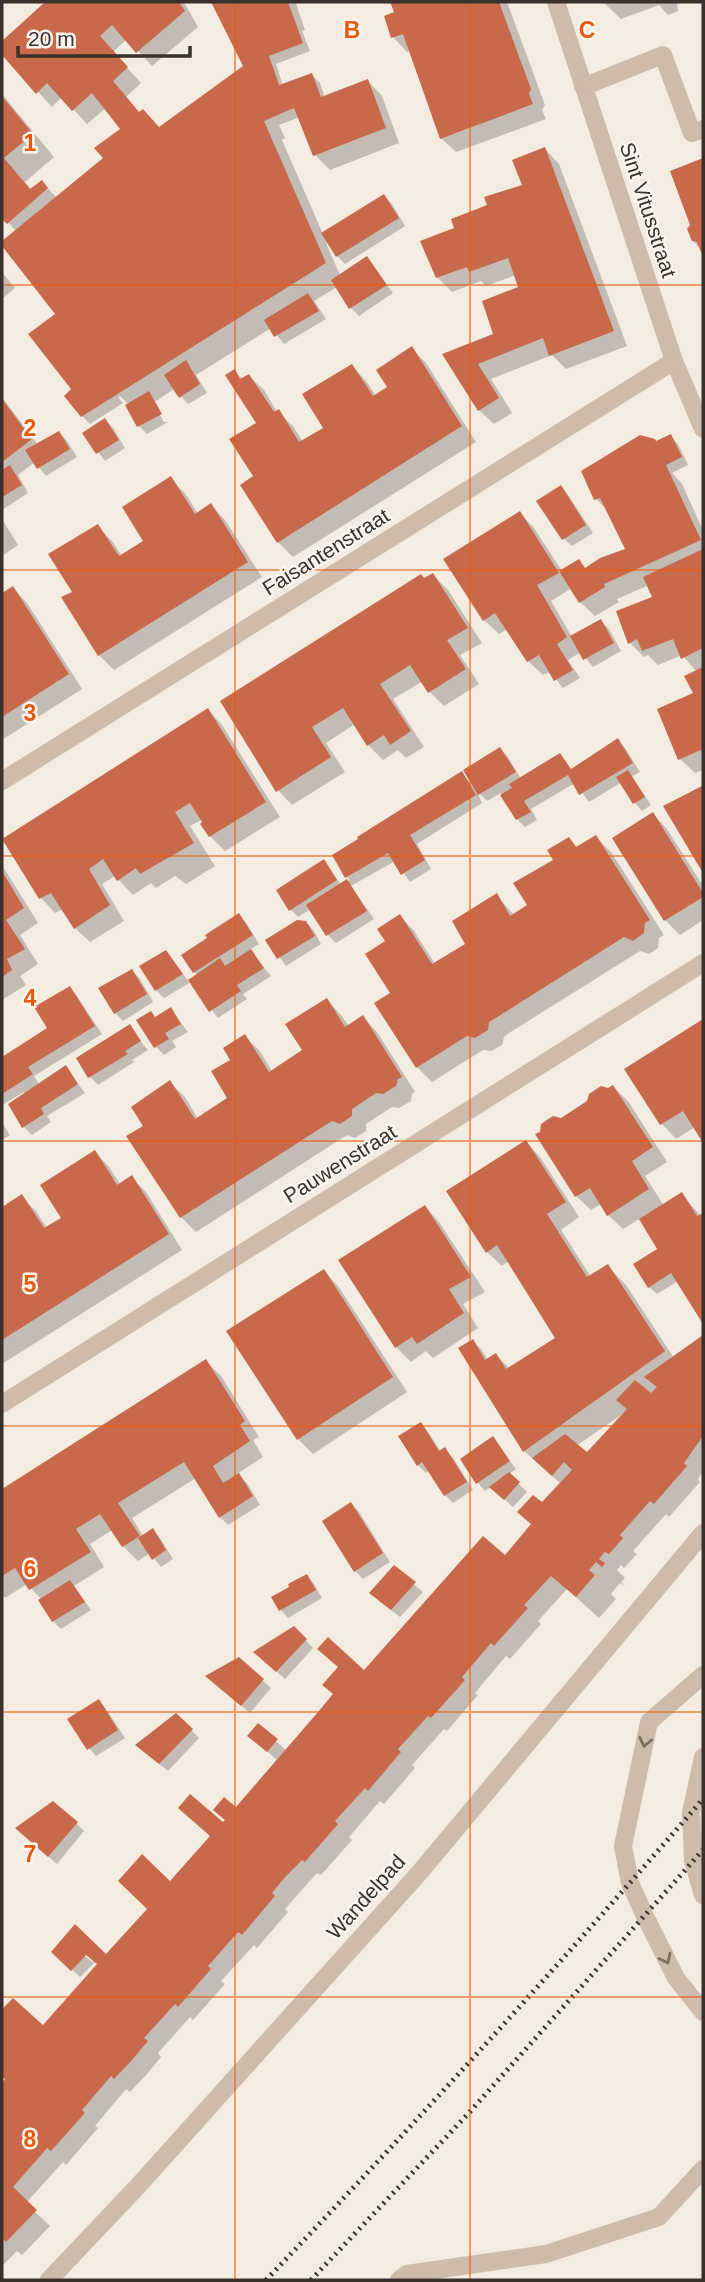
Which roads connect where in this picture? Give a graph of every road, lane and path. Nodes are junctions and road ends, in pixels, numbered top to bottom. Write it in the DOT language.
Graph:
graph roads {
  1 [pos="556,2"];
  2 [pos="583,87"];
  3 [pos="703,130"];
  4 [pos="674,361"];
  5 [pos="703,429"];
  6 [pos="2,781"];
  7 [pos="703,963"];
  8 [pos="2,1404"];
  9 [pos="703,1533"];
  10 [pos="703,1675"];
  11 [pos="703,1756"];
  12 [pos="703,1895"];
  13 [pos="703,2012"];
  14 [pos="703,2169"];
  15 [pos="49,2280"];
  16 [pos="400,2280"];
  1 -- 2 [label="street, Sint Vitusstraat"];
  2 -- 3 [label="street"];
  2 -- 4 [label="street, Sint Vitusstraat"];
  4 -- 5 [label="street, Sint Vitusstraat"];
  4 -- 6 [label="street, Faisantenstraat"];
  7 -- 8 [label="street, Pauwenstraat"];
  9 -- 15 [label="street, Wandelpad"];
  10 -- 13 [label="street, one-way"];
  11 -- 12 [label="street"];
  14 -- 16 [label="street"];
}
